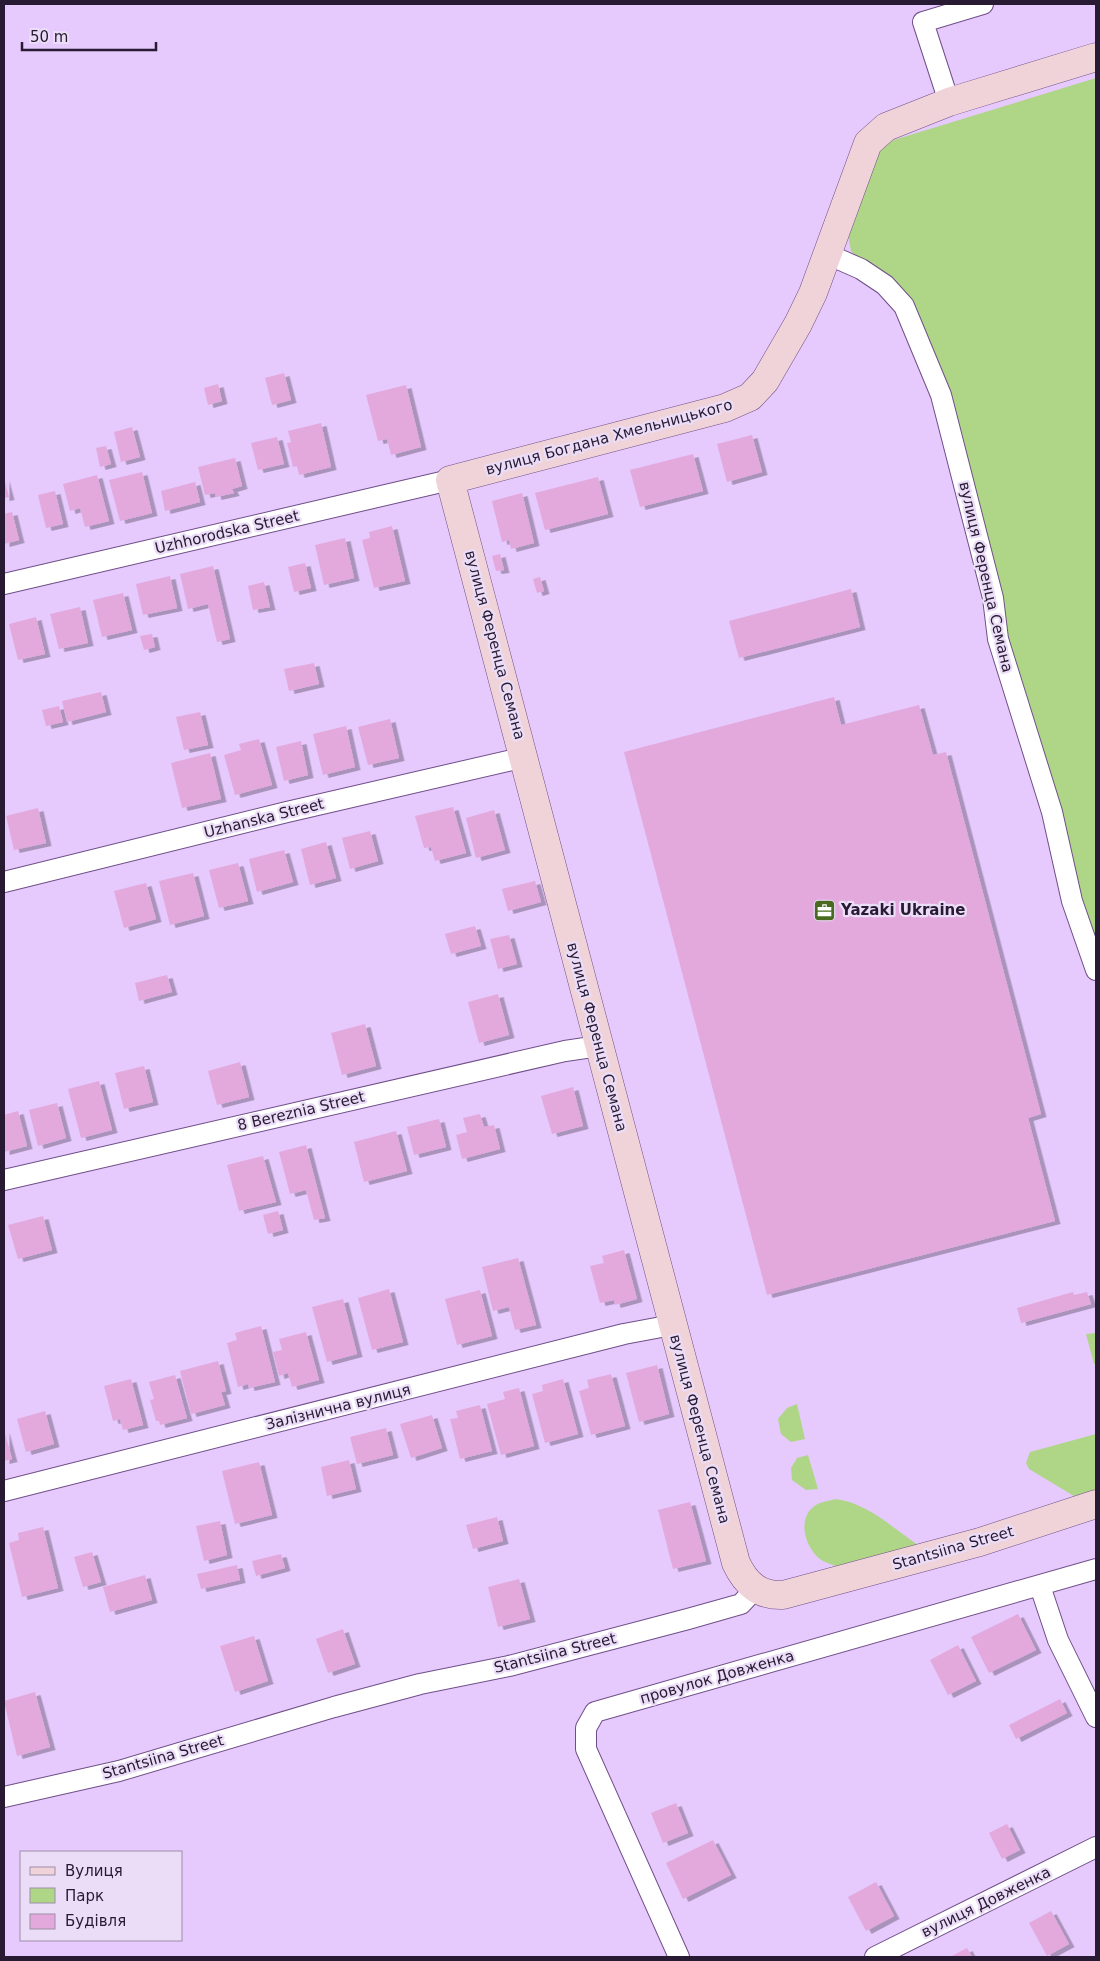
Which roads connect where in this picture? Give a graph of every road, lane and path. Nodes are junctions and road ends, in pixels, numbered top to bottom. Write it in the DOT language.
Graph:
graph roads {
  1 [pos="982,4"];
  2 [pos="925,13"];
  3 [pos="1096,57"];
  4 [pos="949,102"];
  5 [pos="827,254"];
  6 [pos="450,480"];
  7 [pos="4,584"];
  8 [pos="525,757"];
  9 [pos="4,882"];
  10 [pos="1096,970"];
  11 [pos="599,1046"];
  12 [pos="4,1180"];
  13 [pos="672,1325"];
  14 [pos="4,1491"];
  15 [pos="1096,1504"];
  16 [pos="1096,1569"];
  17 [pos="1040,1586"];
  18 [pos="755,1588"];
  19 [pos="1096,1717"];
  20 [pos="4,1797"];
  21 [pos="1096,1847"];
  22 [pos="678,1957"];
  23 [pos="875,1957"];
  1 -- 2 [label="street"];
  2 -- 4 [label="street"];
  3 -- 4 [label="street, вулиця Богдана Хмельницького"];
  4 -- 5 [label="street, вулиця Богдана Хмельницького"];
  5 -- 6 [label="street, вулиця Богдана Хмельницького"];
  5 -- 10 [label="street, вулиця Ференца Семана"];
  6 -- 7 [label="street, Uzhhorodska Street"];
  6 -- 8 [label="street, вулиця Ференца Семана"];
  8 -- 9 [label="street, Uzhanska Street"];
  8 -- 11 [label="street, вулиця Ференца Семана"];
  11 -- 12 [label="street, 8 Bereznia Street"];
  11 -- 13 [label="street, вулиця Ференца Семана"];
  13 -- 14 [label="street, Залізнична вулиця"];
  13 -- 18 [label="street, вулиця Ференца Семана"];
  15 -- 18 [label="street, Stantsiina Street"];
  16 -- 17 [label="street, провулок Довженка"];
  17 -- 19 [label="street"];
  17 -- 22 [label="street, провулок Довженка"];
  18 -- 20 [label="street, Stantsiina Street"];
  21 -- 23 [label="street, вулиця Довженка"];
}
